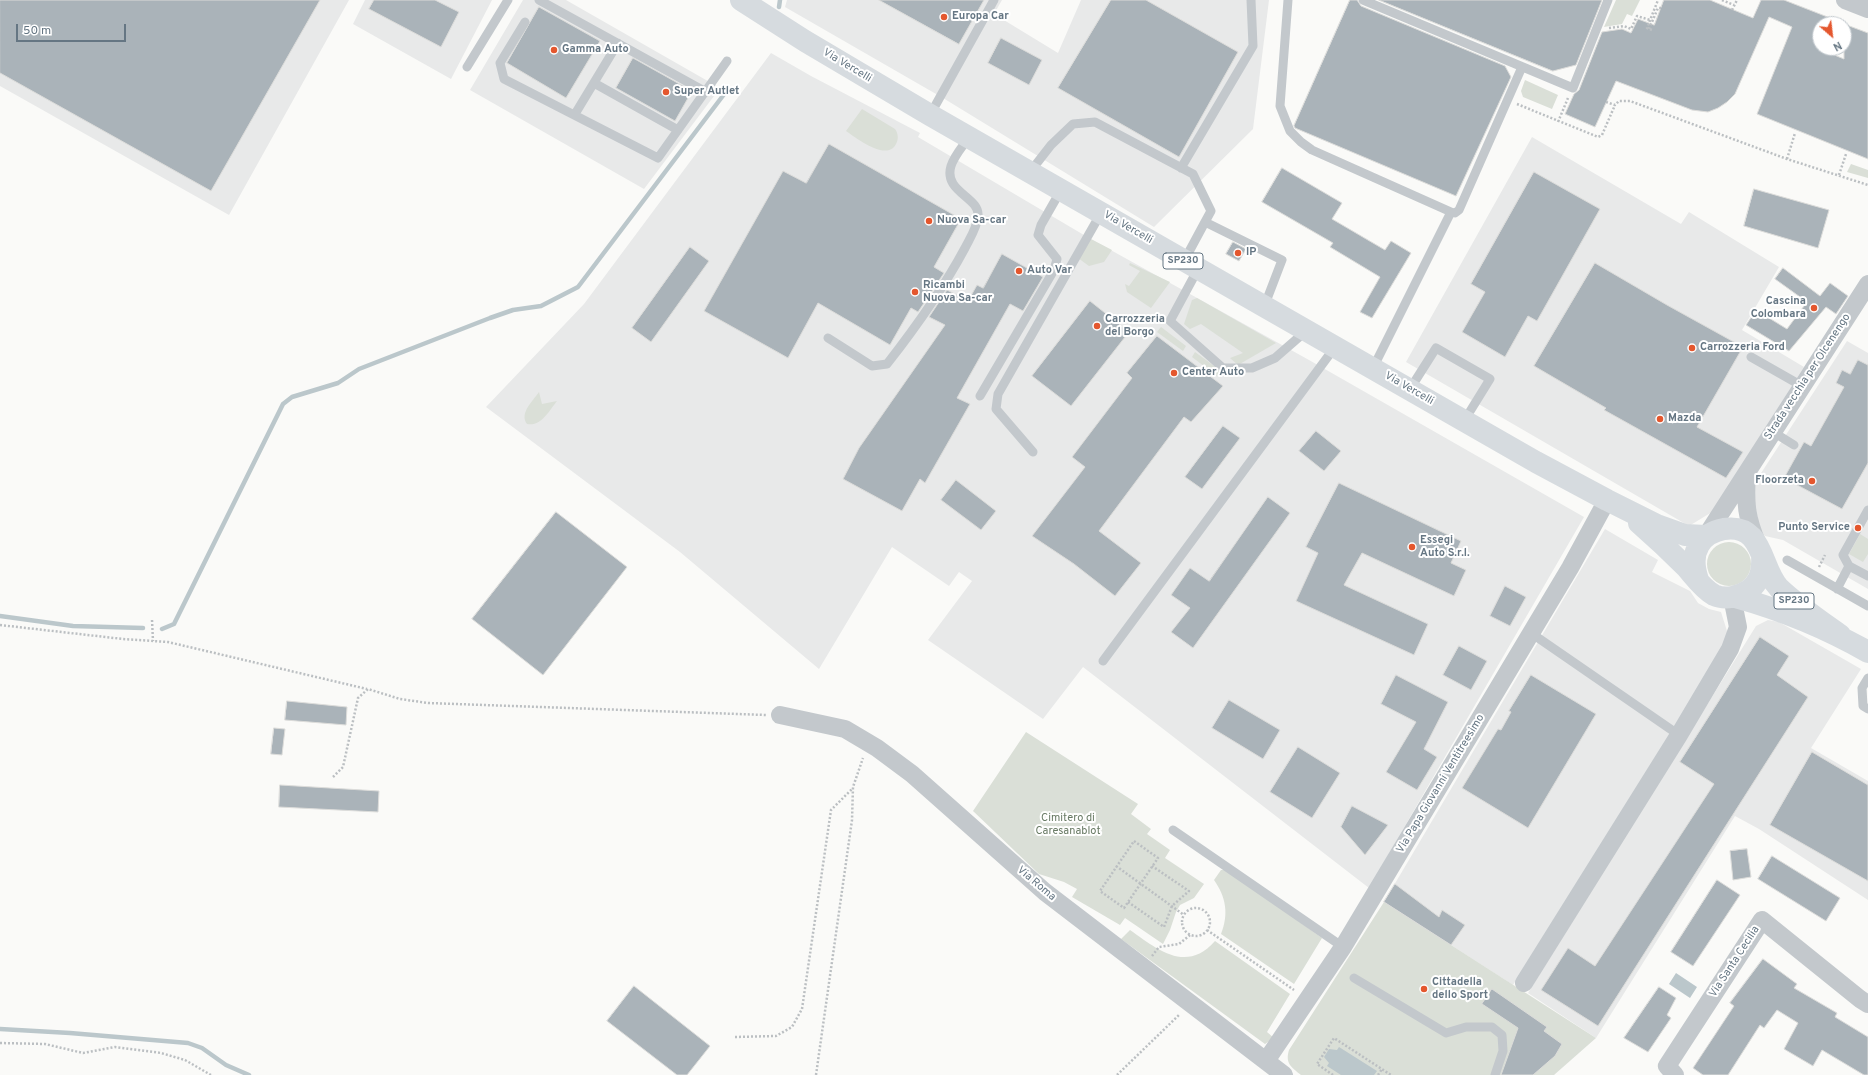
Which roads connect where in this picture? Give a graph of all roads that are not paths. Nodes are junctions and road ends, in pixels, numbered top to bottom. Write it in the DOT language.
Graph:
graph roads {
  1 [pos="508,0"];
  2 [pos="539,0"];
  3 [pos="741,0"];
  4 [pos="994,0"];
  5 [pos="1251,0"];
  6 [pos="1288,0"];
  7 [pos="1363,0"];
  8 [pos="1608,0"];
  9 [pos="1845,0"];
  10 [pos="1868,9"];
  11 [pos="525,22"];
  12 [pos="618,43"];
  13 [pos="727,61"];
  14 [pos="467,67"];
  15 [pos="1522,67"];
  16 [pos="594,83"];
  17 [pos="706,92"];
  18 [pos="575,114"];
  19 [pos="930,115"];
  20 [pos="678,130"];
  21 [pos="969,137"];
  22 [pos="1181,168"];
  23 [pos="1030,172"];
  24 [pos="1061,190"];
  25 [pos="1101,212"];
  26 [pos="1451,212"];
  27 [pos="1205,222"];
  28 [pos="1191,265"];
  29 [pos="1868,284"];
  30 [pos="1264,307"];
  31 [pos="1306,330"];
  32 [pos="828,338"];
  33 [pos="1335,347"];
  34 [pos="1751,357"];
  35 [pos="1373,369"];
  36 [pos="1802,386"];
  37 [pos="1410,390"];
  38 [pos="980,396"];
  39 [pos="1464,421"];
  40 [pos="1773,432"];
  41 [pos="1794,445"];
  42 [pos="1033,452"];
  43 [pos="1748,470"];
  44 [pos="1615,505"];
  45 [pos="1868,510"];
  46 [pos="1706,536"];
  47 [pos="1760,550"];
  48 [pos="1787,560"];
  49 [pos="1849,566"];
  50 [pos="1867,572"];
  51 [pos="1698,580"];
  52 [pos="1837,588"];
  53 [pos="1733,597"];
  54 [pos="1868,606"];
  55 [pos="1531,633"];
  56 [pos="1840,635"];
  57 [pos="1868,652"];
  58 [pos="1103,661"];
  59 [pos="1868,678"];
  60 [pos="1868,710"];
  61 [pos="780,715"];
  62 [pos="1679,735"];
  63 [pos="1173,830"];
  64 [pos="1343,947"];
  65 [pos="1354,978"];
  66 [pos="1524,983"];
  67 [pos="1868,1004"];
  68 [pos="1266,1061"];
  69 [pos="1284,1075"];
  70 [pos="1495,1075"];
  71 [pos="1675,1075"];
  1 -- 14 [label="lane"];
  2 -- 12 [label="lane"];
  3 -- 19 [label="main road, Via Vercelli / SP230"];
  4 -- 19 [label="lane"];
  5 -- 22 [label="lane"];
  6 -- 26 [label="lane"];
  7 -- 15 [label="lane"];
  8 -- 15 [label="lane"];
  9 -- 10 [label="street"];
  11 -- 18 [label="lane"];
  12 -- 16 [label="lane"];
  12 -- 17 [label="lane"];
  13 -- 17 [label="lane"];
  15 -- 26 [label="lane"];
  16 -- 18 [label="lane"];
  16 -- 20 [label="lane"];
  17 -- 20 [label="lane"];
  18 -- 20 [label="lane"];
  19 -- 21 [label="main road, Via Vercelli / SP230"];
  21 -- 23 [label="main road, Via Vercelli / SP230"];
  21 -- 32 [label="lane"];
  22 -- 23 [label="lane"];
  22 -- 27 [label="lane"];
  23 -- 24 [label="main road, Via Vercelli / SP230"];
  24 -- 25 [label="main road, Via Vercelli / SP230"];
  24 -- 38 [label="lane"];
  25 -- 28 [label="main road, Via Vercelli / SP230"];
  25 -- 42 [label="lane"];
  26 -- 35 [label="lane"];
  27 -- 28 [label="lane"];
  27 -- 30 [label="lane"];
  28 -- 30 [label="main road, Via Vercelli / SP230"];
  28 -- 31 [label="lane"];
  29 -- 36 [label="street, Strada vecchia per Olcenengo"];
  30 -- 31 [label="main road, Via Vercelli / SP230"];
  31 -- 33 [label="main road, Via Vercelli / SP230"];
  33 -- 35 [label="main road, Via Vercelli / SP230"];
  33 -- 58 [label="lane"];
  34 -- 36 [label="lane"];
  35 -- 37 [label="main road, Via Vercelli / SP230"];
  36 -- 40 [label="street, Strada vecchia per Olcenengo"];
  37 -- 39 [label="main road, Via Vercelli / SP230"];
  37 -- 39 [label="lane"];
  39 -- 44 [label="main road, Via Vercelli / SP230"];
  40 -- 41 [label="lane"];
  40 -- 43 [label="street, Strada vecchia per Olcenengo"];
  43 -- 46 [label="street, Strada vecchia per Olcenengo"];
  43 -- 47 [label="street"];
  44 -- 46 [label="main road, Via Vercelli / SP230"];
  44 -- 51 [label="main road, Via Vercelli / SP230"];
  44 -- 55 [label="street, Via Papa Giovanni Ventitreesimo"];
  45 -- 49 [label="lane"];
  46 -- 47 [label="main road, Via Vercelli / SP230"];
  46 -- 51 [label="main road"];
  47 -- 53 [label="main road"];
  47 -- 56 [label="main road, Via Vercelli / SP230"];
  48 -- 52 [label="lane"];
  49 -- 50 [label="lane"];
  49 -- 52 [label="lane"];
  51 -- 53 [label="main road, Via Vercelli / SP230"];
  52 -- 54 [label="lane"];
  53 -- 56 [label="main road, Via Vercelli / SP230"];
  53 -- 62 [label="street"];
  55 -- 62 [label="lane"];
  55 -- 64 [label="street, Via Papa Giovanni Ventitreesimo"];
  56 -- 57 [label="main road, Via Vercelli / SP230"];
  59 -- 60 [label="lane"];
  61 -- 68 [label="street, Via Roma"];
  62 -- 66 [label="street"];
  63 -- 64 [label="lane"];
  64 -- 68 [label="street, Via Papa Giovanni Ventitreesimo"];
  65 -- 70 [label="lane"];
  67 -- 71 [label="street, Via Santa Cecilia"];
  68 -- 69 [label="street, Via Roma"];
}
